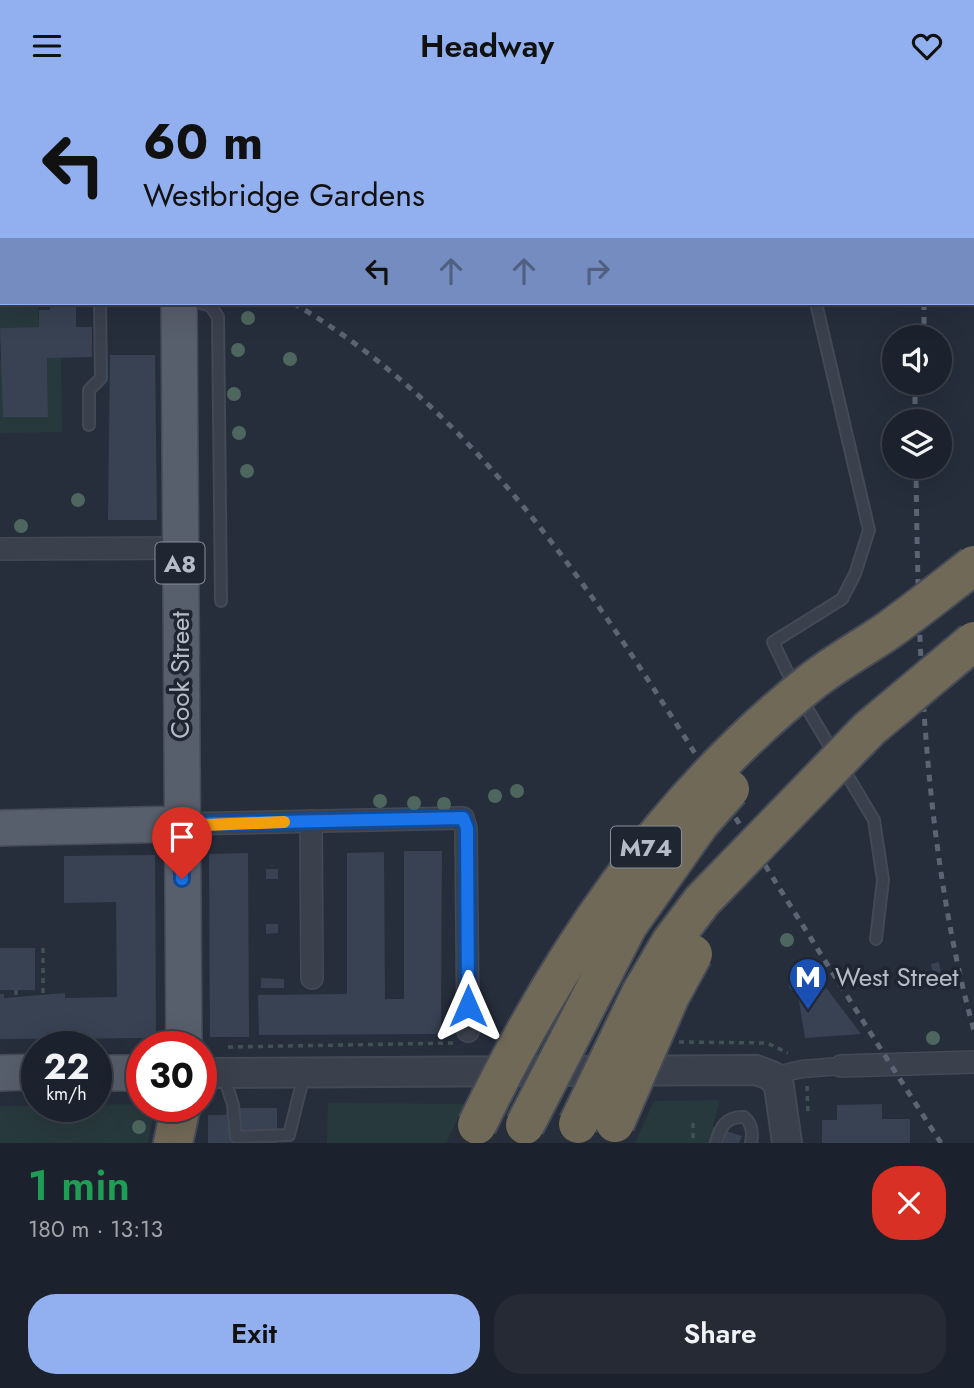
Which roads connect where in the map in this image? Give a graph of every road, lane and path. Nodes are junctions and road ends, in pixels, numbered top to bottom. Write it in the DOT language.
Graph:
graph roads {
  1 [pos="100,305"];
  2 [pos="179,305"];
  3 [pos="208,305"];
  4 [pos="816,305"];
  5 [pos="89,425"];
  6 [pos="180,548"];
  7 [pos="0,549"];
  8 [pos="974,565"];
  9 [pos="221,601"];
  10 [pos="887,632"];
  11 [pos="974,641"];
  12 [pos="311,821"];
  13 [pos="181,824"];
  14 [pos="0,828"];
  15 [pos="876,939"];
  16 [pos="43,948"];
  17 [pos="35,969"];
  18 [pos="43,969"];
  19 [pos="312,978"];
  20 [pos="16,990"];
  21 [pos="43,994"];
  22 [pos="16,998"];
  23 [pos="184,1031"];
  24 [pos="468,1031"];
  25 [pos="974,1062"];
  26 [pos="841,1066"];
  27 [pos="21,1072"];
  28 [pos="304,1072"];
  29 [pos="0,1073"];
  30 [pos="217,1073"];
  31 [pos="772,1076"];
  32 [pos="217,1081"];
  33 [pos="179,1122"];
  34 [pos="184,1122"];
  35 [pos="693,1123"];
  36 [pos="593,1133"];
  37 [pos="473,1134"];
  38 [pos="522,1134"];
  39 [pos="173,1143"];
  40 [pos="185,1143"];
  41 [pos="693,1143"];
  42 [pos="716,1143"];
  43 [pos="751,1143"];
  44 [pos="788,1143"];
  1 -- 5 [label="lane"];
  2 -- 6 [label="main road, Cook Street / A8"];
  3 -- 9 [label="lane"];
  4 -- 15 [label="lane"];
  6 -- 7 [label="street"];
  6 -- 13 [label="main road, Cook Street / A8"];
  8 -- 10 [label="highway, M74, bridge"];
  10 -- 37 [label="highway, M74, bridge"];
  10 -- 38 [label="highway, M74, bridge"];
  11 -- 36 [label="highway, M74, bridge"];
  12 -- 13 [label="street"];
  12 -- 19 [label="street"];
  12 -- 24 [label="street"];
  13 -- 14 [label="main road"];
  13 -- 23 [label="main road, Cook Street / A8"];
  16 -- 18 [label="path"];
  17 -- 18 [label="path"];
  18 -- 21 [label="path"];
  20 -- 22 [label="path"];
  25 -- 26 [label="street"];
  26 -- 31 [label="street"];
  27 -- 29 [label="main road"];
  28 -- 30 [label="street"];
  28 -- 31 [label="street"];
  28 -- 32 [label="lane"];
  31 -- 44 [label="street"];
  33 -- 39 [label="highway"];
  34 -- 40 [label="lane"];
  35 -- 41 [label="path"];
  42 -- 43 [label="lane"];
}
